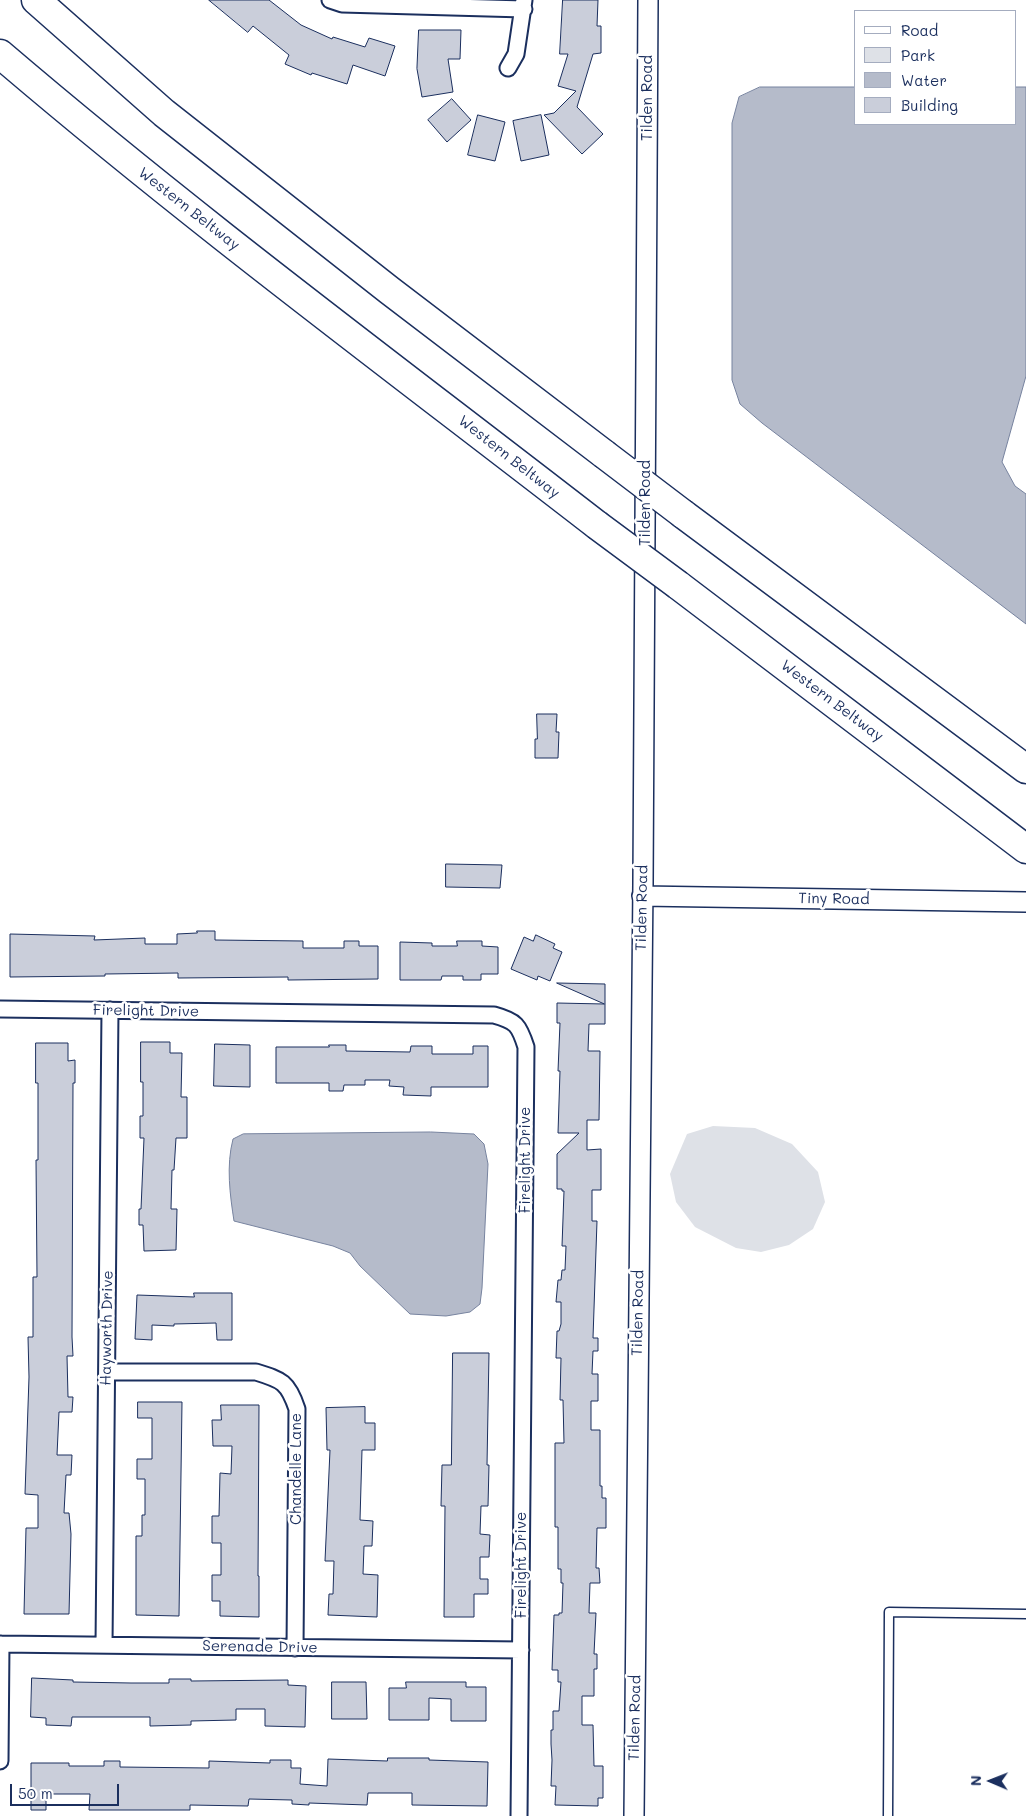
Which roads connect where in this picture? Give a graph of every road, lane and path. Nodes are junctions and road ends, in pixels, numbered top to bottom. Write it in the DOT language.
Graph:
graph roads {
  1 [pos="36,0"];
  2 [pos="330,0"];
  3 [pos="648,0"];
  4 [pos="524,4"];
  5 [pos="0,54"];
  6 [pos="508,68"];
  7 [pos="1026,769"];
  8 [pos="1026,849"];
  9 [pos="642,896"];
  10 [pos="1026,902"];
  11 [pos="0,1009"];
  12 [pos="110,1010"];
  13 [pos="107,1372"];
  14 [pos="1026,1614"];
  15 [pos="1,1644"];
  16 [pos="104,1645"];
  17 [pos="295,1648"];
  18 [pos="521,1650"];
  19 [pos="0,1761"];
  20 [pos="519,1816"];
  21 [pos="634,1816"];
  22 [pos="888,1816"];
  1 -- 7 [label="highway, bridge"];
  2 -- 4 [label="street"];
  3 -- 9 [label="street, Tilden Road"];
  4 -- 6 [label="street"];
  5 -- 8 [label="highway, Western Beltway, bridge"];
  9 -- 10 [label="street, Tiny Road"];
  9 -- 21 [label="street, Tilden Road"];
  11 -- 12 [label="street, Firelight Drive"];
  12 -- 13 [label="street, Hayworth Drive"];
  12 -- 18 [label="street, Firelight Drive"];
  13 -- 16 [label="street, Hayworth Drive"];
  13 -- 17 [label="street, Chandelle Lane"];
  14 -- 22 [label="lane"];
  15 -- 16 [label="street, Serenade Drive"];
  15 -- 19 [label="street"];
  16 -- 17 [label="street, Serenade Drive"];
  17 -- 18 [label="street, Serenade Drive"];
  18 -- 20 [label="street, Firelight Drive"];
}
